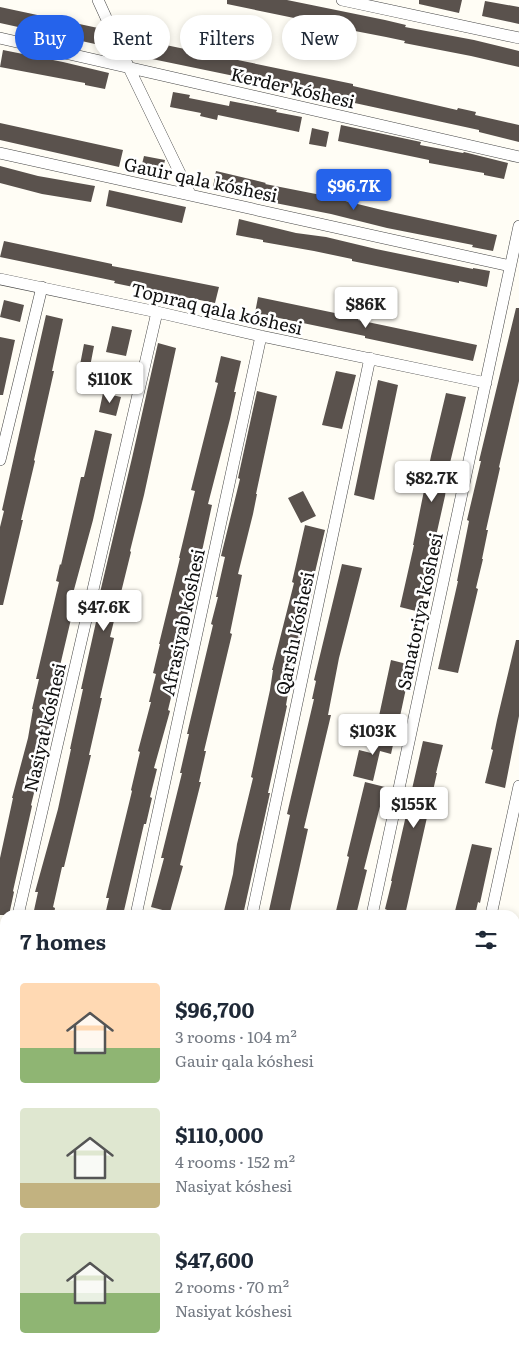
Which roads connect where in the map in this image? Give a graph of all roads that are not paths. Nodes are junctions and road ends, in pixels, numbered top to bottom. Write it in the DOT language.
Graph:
graph roads {
  1 [pos="98,0"];
  2 [pos="342,0"];
  3 [pos="0,38"];
  4 [pos="519,38"];
  5 [pos="129,68"];
  6 [pos="0,153"];
  7 [pos="519,157"];
  8 [pos="190,194"];
  9 [pos="519,226"];
  10 [pos="510,266"];
  11 [pos="0,279"];
  12 [pos="42,288"];
  13 [pos="157,312"];
  14 [pos="261,336"];
  15 [pos="370,358"];
  16 [pos="486,383"];
  17 [pos="0,460"];
  18 [pos="519,786"];
  19 [pos="19,910"];
  20 [pos="137,910"];
  21 [pos="253,910"];
  22 [pos="373,910"];
  23 [pos="492,910"];
  1 -- 5 [label="street"];
  2 -- 4 [label="street"];
  3 -- 5 [label="street, Kerder kóshesi"];
  5 -- 7 [label="street, Kerder kóshesi"];
  5 -- 8 [label="street"];
  6 -- 8 [label="street, Gauir qala kóshesi"];
  8 -- 10 [label="street, Gauir qala kóshesi"];
  9 -- 10 [label="street, Sanatoriya kóshesi"];
  10 -- 16 [label="street, Sanatoriya kóshesi"];
  11 -- 12 [label="street, Topıraq qala kóshesi"];
  12 -- 13 [label="street, Topıraq qala kóshesi"];
  12 -- 17 [label="street"];
  13 -- 14 [label="street, Topıraq qala kóshesi"];
  13 -- 19 [label="street, Nasiyat kóshesi"];
  14 -- 15 [label="street, Topıraq qala kóshesi"];
  14 -- 20 [label="street, Afrasiyab kóshesi"];
  15 -- 16 [label="street, Topıraq qala kóshesi"];
  15 -- 21 [label="street, Qarshı kóshesi"];
  16 -- 22 [label="street, Sanatoriya kóshesi"];
  18 -- 23 [label="street"];
}
